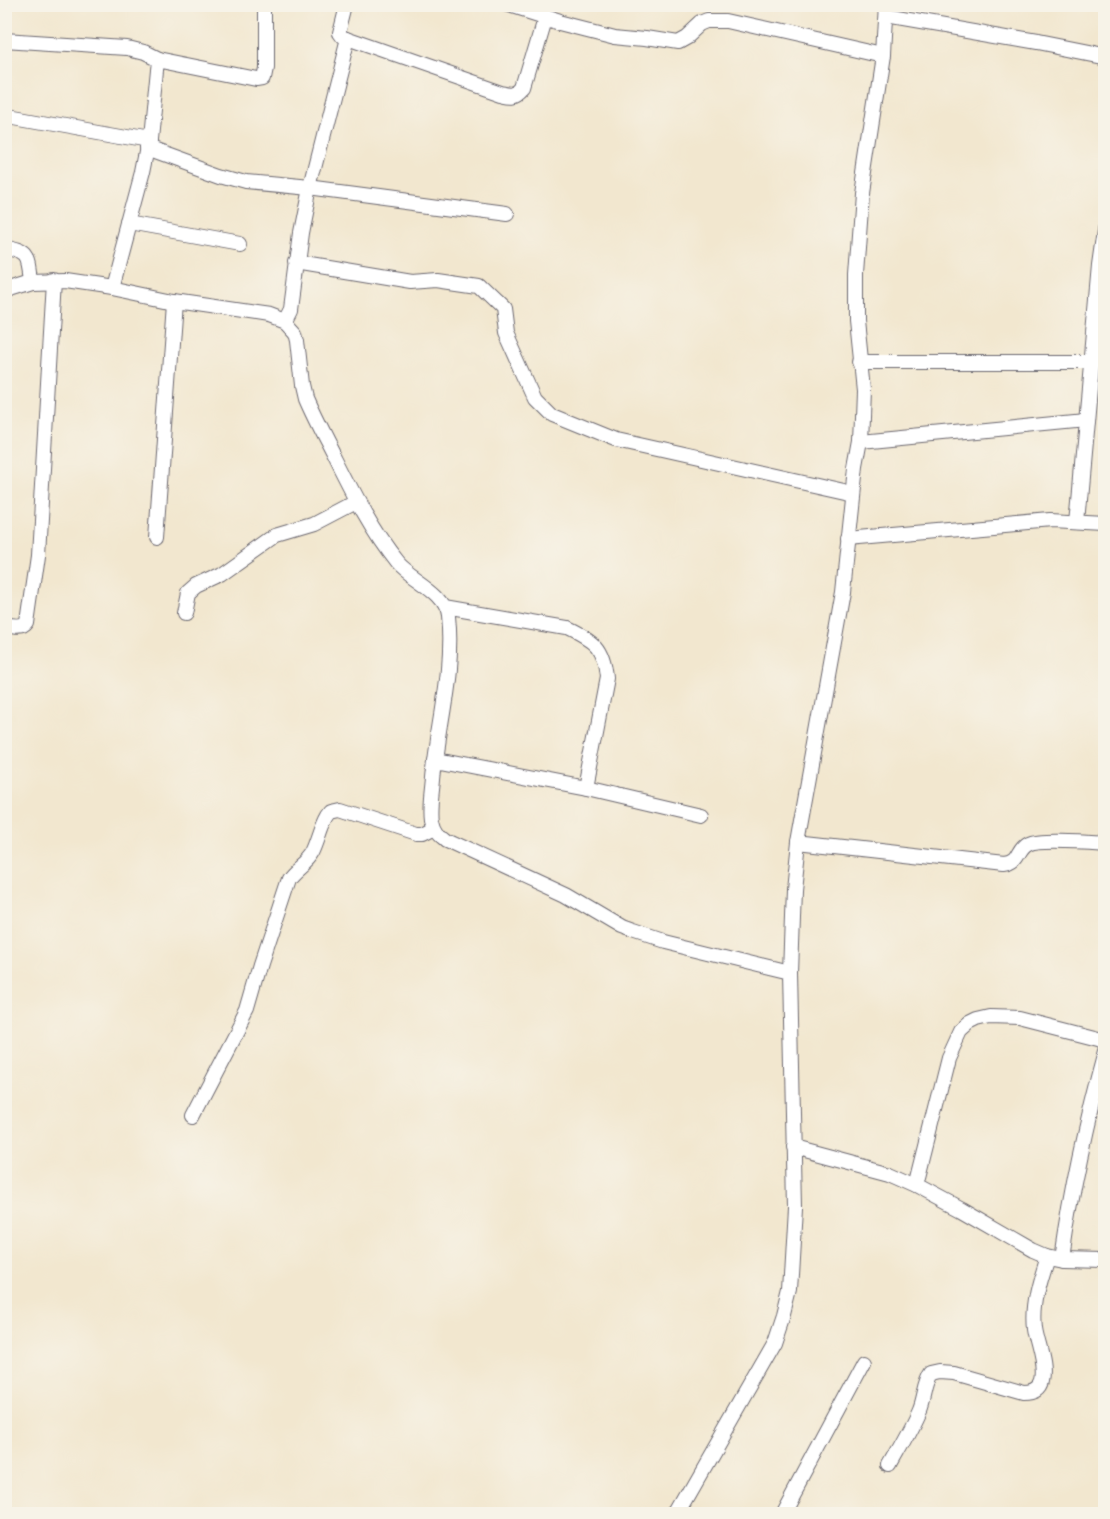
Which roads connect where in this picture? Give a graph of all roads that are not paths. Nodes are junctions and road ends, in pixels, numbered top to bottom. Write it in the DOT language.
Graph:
graph roads {
  1 [pos="264,4"];
  2 [pos="347,4"];
  3 [pos="506,4"];
  4 [pos="886,11"];
  5 [pos="545,16"];
  6 [pos="348,38"];
  7 [pos="4,40"];
  8 [pos="883,56"];
  9 [pos="1106,57"];
  10 [pos="157,59"];
  11 [pos="4,115"];
  12 [pos="148,145"];
  13 [pos="310,188"];
  14 [pos="507,214"];
  15 [pos="129,224"];
  16 [pos="1106,224"];
  17 [pos="240,244"];
  18 [pos="4,249"];
  19 [pos="296,263"];
  20 [pos="54,280"];
  21 [pos="33,282"];
  22 [pos="112,288"];
  23 [pos="4,291"];
  24 [pos="1101,299"];
  25 [pos="174,301"];
  26 [pos="285,321"];
  27 [pos="859,362"];
  28 [pos="1091,362"];
  29 [pos="1086,420"];
  30 [pos="861,442"];
  31 [pos="853,493"];
  32 [pos="356,502"];
  33 [pos="1077,522"];
  34 [pos="1106,524"];
  35 [pos="157,537"];
  36 [pos="848,539"];
  37 [pos="445,608"];
  38 [pos="184,613"];
  39 [pos="4,627"];
  40 [pos="435,759"];
  41 [pos="586,788"];
  42 [pos="701,815"];
  43 [pos="434,828"];
  44 [pos="798,842"];
  45 [pos="1106,843"];
  46 [pos="790,973"];
  47 [pos="1106,1040"];
  48 [pos="1106,1051"];
  49 [pos="1099,1096"];
  50 [pos="193,1115"];
  51 [pos="793,1147"];
  52 [pos="917,1185"];
  53 [pos="1047,1256"];
  54 [pos="1062,1259"];
  55 [pos="1106,1260"];
  56 [pos="864,1360"];
  57 [pos="890,1466"];
  58 [pos="679,1514"];
  59 [pos="782,1515"];
  1 -- 10 [label="street"];
  2 -- 6 [label="street"];
  3 -- 5 [label="street"];
  4 -- 8 [label="street"];
  4 -- 9 [label="street"];
  5 -- 6 [label="street"];
  5 -- 8 [label="street"];
  6 -- 13 [label="street"];
  7 -- 10 [label="street"];
  8 -- 27 [label="street"];
  10 -- 12 [label="street"];
  11 -- 12 [label="street"];
  12 -- 13 [label="street"];
  12 -- 15 [label="street"];
  13 -- 14 [label="street"];
  13 -- 19 [label="street"];
  15 -- 17 [label="street"];
  15 -- 22 [label="street"];
  16 -- 24 [label="street"];
  18 -- 21 [label="street"];
  19 -- 26 [label="street"];
  19 -- 31 [label="street"];
  20 -- 21 [label="street"];
  20 -- 22 [label="street"];
  20 -- 39 [label="street"];
  21 -- 23 [label="street"];
  22 -- 25 [label="street"];
  24 -- 28 [label="street"];
  25 -- 26 [label="street"];
  25 -- 35 [label="street"];
  26 -- 32 [label="street"];
  27 -- 28 [label="street"];
  27 -- 30 [label="street"];
  28 -- 29 [label="street"];
  29 -- 30 [label="street"];
  29 -- 33 [label="street"];
  30 -- 31 [label="street"];
  31 -- 36 [label="street"];
  32 -- 37 [label="street"];
  32 -- 38 [label="street"];
  33 -- 34 [label="street"];
  33 -- 36 [label="street"];
  36 -- 44 [label="street"];
  37 -- 40 [label="street"];
  37 -- 41 [label="street"];
  40 -- 41 [label="street"];
  40 -- 43 [label="street"];
  41 -- 42 [label="street"];
  43 -- 46 [label="street"];
  43 -- 50 [label="street"];
  44 -- 45 [label="street"];
  44 -- 46 [label="street"];
  46 -- 51 [label="street"];
  47 -- 52 [label="street"];
  48 -- 49 [label="street"];
  49 -- 54 [label="street"];
  51 -- 52 [label="street"];
  51 -- 58 [label="street"];
  52 -- 53 [label="street"];
  53 -- 54 [label="street"];
  53 -- 57 [label="street"];
  54 -- 55 [label="street"];
  56 -- 59 [label="street"];
}
